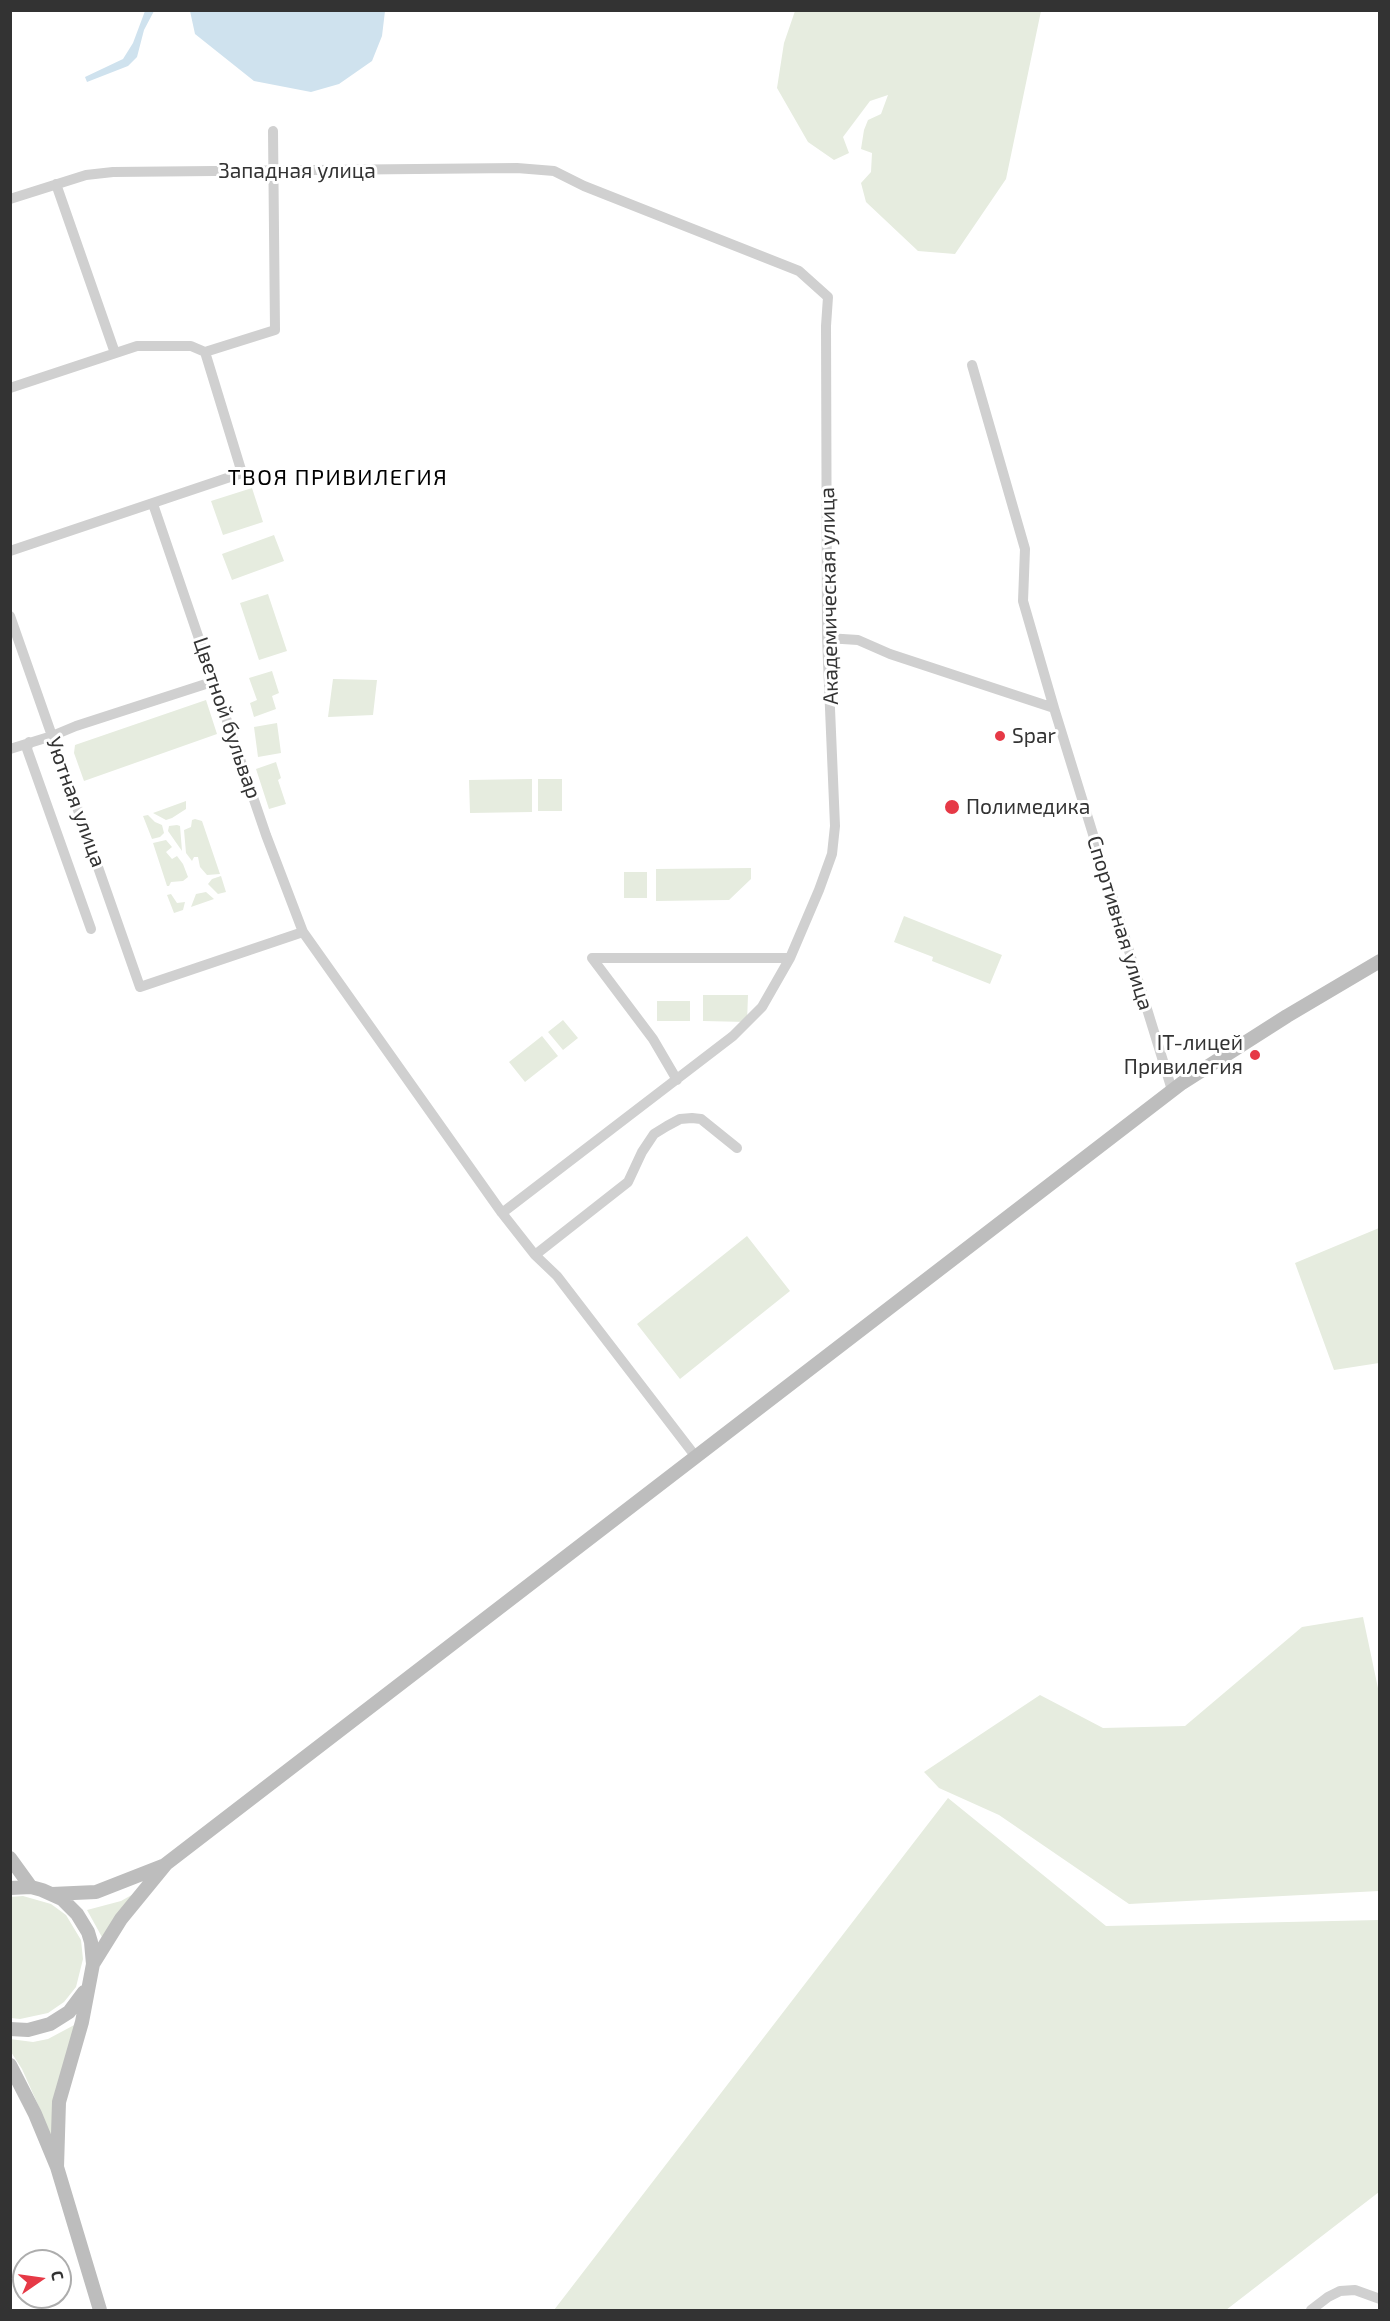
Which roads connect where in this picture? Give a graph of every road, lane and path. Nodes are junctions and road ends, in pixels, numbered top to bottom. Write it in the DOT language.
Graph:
graph roads {
  1 [pos="273,131"];
  2 [pos="273,171"];
  3 [pos="56,184"];
  4 [pos="584,186"];
  5 [pos="10,199"];
  6 [pos="205,352"];
  7 [pos="115,353"];
  8 [pos="972,365"];
  9 [pos="10,388"];
  10 [pos="153,504"];
  11 [pos="10,551"];
  12 [pos="10,616"];
  13 [pos="827,638"];
  14 [pos="215,681"];
  15 [pos="1054,708"];
  16 [pos="52,736"];
  17 [pos="29,742"];
  18 [pos="10,749"];
  19 [pos="91,929"];
  20 [pos="303,932"];
  21 [pos="790,958"];
  22 [pos="1380,961"];
  23 [pos="677,1080"];
  24 [pos="1172,1090"];
  25 [pos="736,1148"];
  26 [pos="502,1213"];
  27 [pos="535,1255"];
  28 [pos="696,1457"];
  29 [pos="10,1858"];
  30 [pos="166,1864"];
  31 [pos="31,1887"];
  32 [pos="10,1888"];
  33 [pos="52,1894"];
  34 [pos="93,1964"];
  35 [pos="88,1985"];
  36 [pos="10,2029"];
  37 [pos="10,2065"];
  38 [pos="57,2168"];
  39 [pos="1380,2299"];
  40 [pos="100,2310"];
  41 [pos="1311,2310"];
  1 -- 2 [label="street"];
  2 -- 3 [label="street, Западная улица"];
  2 -- 4 [label="street, Западная улица"];
  2 -- 6 [label="street"];
  3 -- 5 [label="street, Западная улица"];
  3 -- 7 [label="street"];
  4 -- 13 [label="street, Академическая улица"];
  6 -- 7 [label="street"];
  6 -- 10 [label="street"];
  7 -- 9 [label="street"];
  8 -- 15 [label="street, Спортивная улица"];
  10 -- 11 [label="street"];
  10 -- 14 [label="street, Цветной бульвар"];
  12 -- 16 [label="street, Уютная улица"];
  13 -- 15 [label="street"];
  13 -- 21 [label="street, Академическая улица"];
  14 -- 16 [label="street"];
  14 -- 20 [label="street, Цветной бульвар"];
  15 -- 24 [label="street, Спортивная улица"];
  16 -- 17 [label="street"];
  16 -- 20 [label="street, Уютная улица"];
  17 -- 18 [label="street"];
  17 -- 19 [label="street"];
  20 -- 26 [label="street, Цветной бульвар"];
  21 -- 23 [label="street, Академическая улица"];
  21 -- 23 [label="street"];
  22 -- 24 [label="street"];
  23 -- 26 [label="street, Академическая улица"];
  24 -- 28 [label="street"];
  25 -- 27 [label="street"];
  26 -- 27 [label="street, Цветной бульвар"];
  27 -- 28 [label="street, Цветной бульвар"];
  28 -- 30 [label="street"];
  29 -- 31 [label="street"];
  30 -- 33 [label="street"];
  30 -- 34 [label="street"];
  31 -- 32 [label="street"];
  31 -- 33 [label="street"];
  33 -- 34 [label="street"];
  34 -- 35 [label="street"];
  35 -- 36 [label="street"];
  35 -- 38 [label="street"];
  37 -- 38 [label="street"];
  38 -- 40 [label="street"];
  39 -- 41 [label="street"];
}
